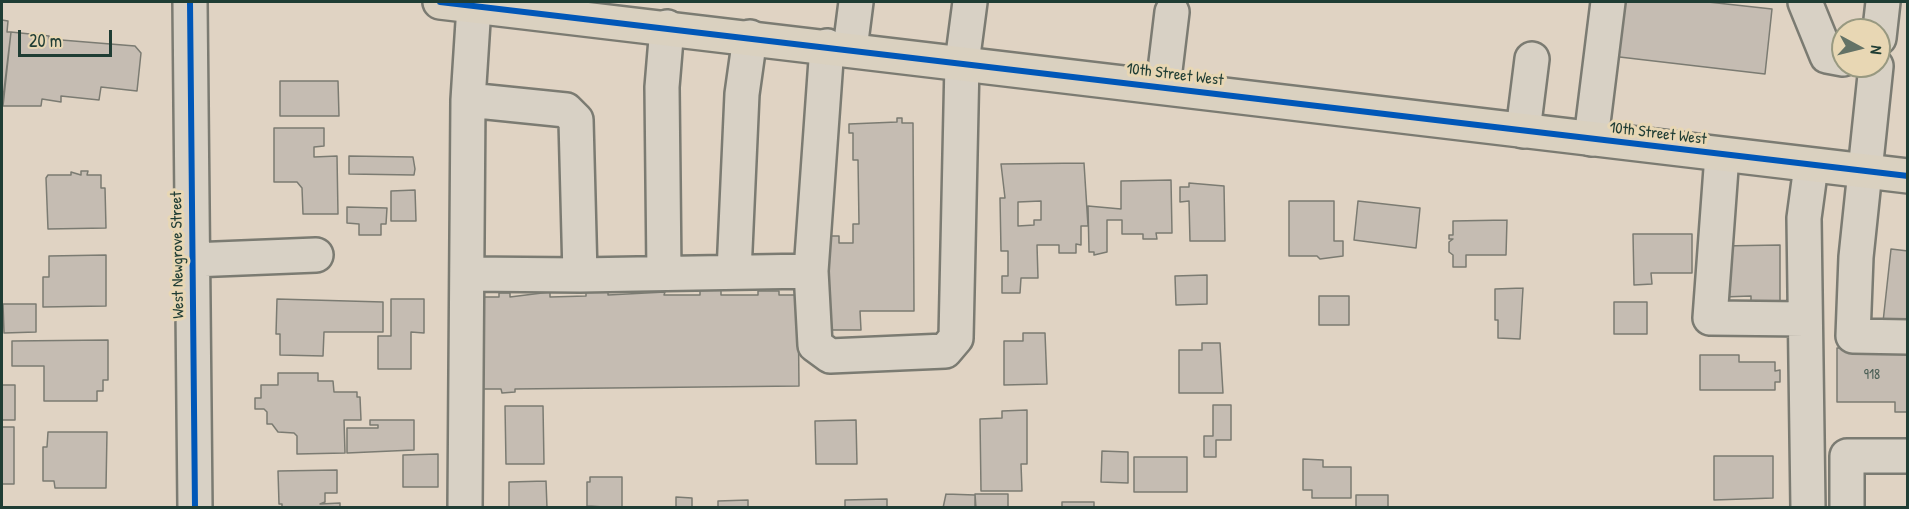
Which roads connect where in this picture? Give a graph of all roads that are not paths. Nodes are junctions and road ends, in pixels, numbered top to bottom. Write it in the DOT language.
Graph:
graph roads {
  1 [pos="190,2"];
  2 [pos="440,2"];
  3 [pos="856,2"];
  4 [pos="970,2"];
  5 [pos="1608,2"];
  6 [pos="1805,2"];
  7 [pos="1883,2"];
  8 [pos="474,6"];
  9 [pos="1172,12"];
  10 [pos="1881,18"];
  11 [pos="667,27"];
  12 [pos="750,37"];
  13 [pos="838,48"];
  14 [pos="1831,57"];
  15 [pos="1532,60"];
  16 [pos="962,63"];
  17 [pos="1875,78"];
  18 [pos="1163,87"];
  19 [pos="468,100"];
  20 [pos="1523,131"];
  21 [pos="1591,139"];
  22 [pos="1722,155"];
  23 [pos="1811,166"];
  24 [pos="1864,172"];
  25 [pos="1908,176"];
  26 [pos="316,255"];
  27 [pos="1856,257"];
  28 [pos="1804,259"];
  29 [pos="192,260"];
  30 [pos="811,271"];
  31 [pos="734,272"];
  32 [pos="664,273"];
  33 [pos="467,274"];
  34 [pos="580,275"];
  35 [pos="1805,319"];
  36 [pos="1908,336"];
  37 [pos="1908,456"];
  38 [pos="195,507"];
  39 [pos="465,507"];
  40 [pos="1808,507"];
  41 [pos="1847,507"];
  1 -- 29 [label="street, West Newgrove Street"];
  2 -- 8 [label="main road, 10th Street West"];
  3 -- 13 [label="street"];
  4 -- 16 [label="street"];
  5 -- 21 [label="street"];
  6 -- 14 [label="street"];
  7 -- 10 [label="street"];
  8 -- 11 [label="main road, 10th Street West"];
  8 -- 19 [label="street"];
  9 -- 18 [label="street"];
  11 -- 12 [label="main road, 10th Street West"];
  11 -- 32 [label="street"];
  12 -- 13 [label="main road, 10th Street West"];
  12 -- 31 [label="street"];
  13 -- 16 [label="main road, 10th Street West"];
  13 -- 30 [label="street"];
  15 -- 20 [label="street"];
  16 -- 18 [label="main road, 10th Street West"];
  16 -- 30 [label="street"];
  17 -- 24 [label="street"];
  18 -- 20 [label="main road, 10th Street West"];
  19 -- 33 [label="street"];
  19 -- 34 [label="street"];
  20 -- 21 [label="main road, 10th Street West"];
  21 -- 22 [label="main road, 10th Street West"];
  22 -- 23 [label="main road, 10th Street West"];
  22 -- 35 [label="street"];
  23 -- 24 [label="main road, 10th Street West"];
  23 -- 28 [label="street"];
  24 -- 25 [label="main road, 10th Street West"];
  24 -- 27 [label="street"];
  26 -- 29 [label="street"];
  27 -- 28 [label="street"];
  27 -- 36 [label="street"];
  28 -- 35 [label="street"];
  29 -- 38 [label="street, West Newgrove Street"];
  30 -- 31 [label="street"];
  31 -- 32 [label="street"];
  32 -- 34 [label="street"];
  33 -- 34 [label="street"];
  33 -- 39 [label="street"];
  35 -- 40 [label="street"];
  37 -- 41 [label="street"];
}
